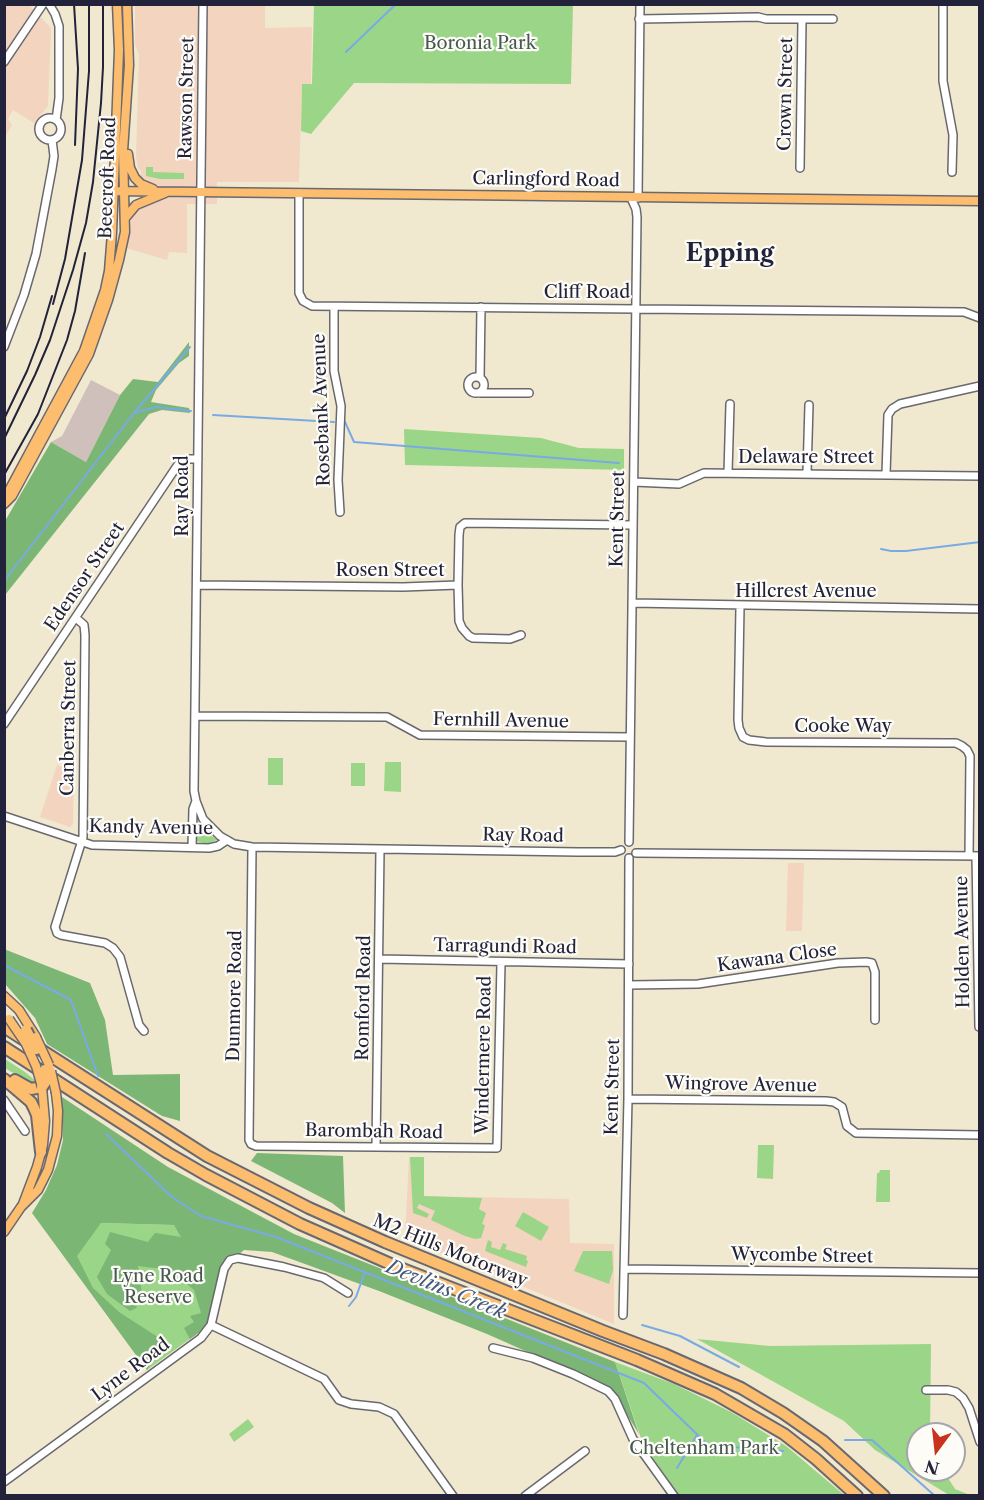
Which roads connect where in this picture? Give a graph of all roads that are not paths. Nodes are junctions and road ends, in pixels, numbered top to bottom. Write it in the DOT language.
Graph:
graph roads {
  1 [pos="43,4"];
  2 [pos="49,4"];
  3 [pos="117,4"];
  4 [pos="127,4"];
  5 [pos="203,4"];
  6 [pos="640,4"];
  7 [pos="943,4"];
  8 [pos="639,19"];
  9 [pos="833,19"];
  10 [pos="802,20"];
  11 [pos="4,62"];
  12 [pos="56,120"];
  13 [pos="125,132"];
  14 [pos="52,140"];
  15 [pos="800,168"];
  16 [pos="952,172"];
  17 [pos="113,191"];
  18 [pos="124,191"];
  19 [pos="168,192"];
  20 [pos="201,192"];
  21 [pos="298,193"];
  22 [pos="634,198"];
  23 [pos="980,201"];
  24 [pos="125,225"];
  25 [pos="334,307"];
  26 [pos="481,307"];
  27 [pos="635,308"];
  28 [pos="980,318"];
  29 [pos="4,347"];
  30 [pos="480,378"];
  31 [pos="980,386"];
  32 [pos="480,393"];
  33 [pos="529,393"];
  34 [pos="730,404"];
  35 [pos="809,405"];
  36 [pos="198,459"];
  37 [pos="728,473"];
  38 [pos="807,473"];
  39 [pos="886,474"];
  40 [pos="980,476"];
  41 [pos="634,482"];
  42 [pos="4,502"];
  43 [pos="340,512"];
  44 [pos="632,525"];
  45 [pos="197,585"];
  46 [pos="458,585"];
  47 [pos="632,603"];
  48 [pos="740,607"];
  49 [pos="980,609"];
  50 [pos="76,618"];
  51 [pos="521,635"];
  52 [pos="196,716"];
  53 [pos="4,724"];
  54 [pos="630,737"];
  55 [pos="196,801"];
  56 [pos="4,816"];
  57 [pos="227,840"];
  58 [pos="82,842"];
  59 [pos="629,842"];
  60 [pos="192,847"];
  61 [pos="252,847"];
  62 [pos="380,849"];
  63 [pos="621,850"];
  64 [pos="636,853"];
  65 [pos="975,856"];
  66 [pos="629,858"];
  67 [pos="380,960"];
  68 [pos="501,963"];
  69 [pos="629,964"];
  70 [pos="629,985"];
  71 [pos="4,996"];
  72 [pos="6,1020"];
  73 [pos="875,1020"];
  74 [pos="26,1025"];
  75 [pos="979,1027"];
  76 [pos="144,1031"];
  77 [pos="4,1047"];
  78 [pos="4,1073"];
  79 [pos="4,1079"];
  80 [pos="42,1087"];
  81 [pos="628,1099"];
  82 [pos="4,1100"];
  83 [pos="25,1131"];
  84 [pos="980,1135"];
  85 [pos="251,1144"];
  86 [pos="376,1147"];
  87 [pos="497,1148"];
  88 [pos="41,1152"];
  89 [pos="21,1207"];
  90 [pos="4,1232"];
  91 [pos="624,1269"];
  92 [pos="980,1273"];
  93 [pos="348,1293"];
  94 [pos="623,1315"];
  95 [pos="211,1325"];
  96 [pos="493,1348"];
  97 [pos="926,1390"];
  98 [pos="980,1442"];
  99 [pos="585,1451"];
  100 [pos="4,1482"];
  101 [pos="453,1496"];
  102 [pos="525,1496"];
  103 [pos="674,1496"];
  104 [pos="857,1496"];
  105 [pos="884,1496"];
  1 -- 11 [label="street"];
  2 -- 12 [label="street"];
  3 -- 17 [label="main road, Beecroft Road"];
  4 -- 13 [label="main road, Beecroft Road"];
  5 -- 20 [label="street, Rawson Street"];
  6 -- 8 [label="street, Kent Street"];
  7 -- 16 [label="street"];
  8 -- 10 [label="street"];
  8 -- 22 [label="street, Kent Street"];
  9 -- 10 [label="street"];
  10 -- 15 [label="street, Crown Street"];
  12 -- 14 [label="street"];
  12 -- 14 [label="street"];
  13 -- 18 [label="main road, Beecroft Road"];
  13 -- 19 [label="main road"];
  14 -- 29 [label="street"];
  17 -- 18 [label="main road, Carlingford Road"];
  17 -- 42 [label="main road, Beecroft Road"];
  18 -- 19 [label="main road, Carlingford Road"];
  18 -- 24 [label="main road, Beecroft Road"];
  19 -- 20 [label="main road, Carlingford Road"];
  19 -- 24 [label="main road"];
  20 -- 21 [label="main road, Carlingford Road"];
  20 -- 36 [label="street, Ray Road"];
  21 -- 22 [label="main road, Carlingford Road"];
  21 -- 25 [label="street, Cliff Road"];
  22 -- 23 [label="main road, Carlingford Road"];
  22 -- 27 [label="street, Kent Street"];
  24 -- 42 [label="main road, Beecroft Road"];
  25 -- 26 [label="street, Cliff Road"];
  25 -- 43 [label="street, Rosebank Avenue"];
  26 -- 27 [label="street, Cliff Road"];
  26 -- 30 [label="street"];
  27 -- 28 [label="street, Cliff Road"];
  27 -- 41 [label="street, Kent Street"];
  30 -- 32 [label="street"];
  30 -- 32 [label="street"];
  31 -- 39 [label="street"];
  32 -- 33 [label="street"];
  34 -- 37 [label="street"];
  35 -- 38 [label="street"];
  36 -- 45 [label="street, Ray Road"];
  36 -- 50 [label="street, Edensor Street"];
  37 -- 38 [label="street, Delaware Street"];
  37 -- 41 [label="street, Delaware Street"];
  38 -- 39 [label="street, Delaware Street"];
  39 -- 40 [label="street, Delaware Street"];
  41 -- 44 [label="street, Kent Street"];
  44 -- 46 [label="street, Rosen Street"];
  44 -- 47 [label="street, Kent Street"];
  45 -- 46 [label="street, Rosen Street"];
  45 -- 52 [label="street, Ray Road"];
  46 -- 51 [label="street"];
  47 -- 48 [label="street, Hillcrest Avenue"];
  47 -- 54 [label="street, Kent Street"];
  48 -- 49 [label="street, Hillcrest Avenue"];
  48 -- 65 [label="street, Cooke Way"];
  50 -- 53 [label="street, Edensor Street"];
  50 -- 58 [label="street, Canberra Street"];
  52 -- 54 [label="street, Fernhill Avenue"];
  52 -- 55 [label="street, Ray Road"];
  54 -- 59 [label="street, Kent Street"];
  55 -- 57 [label="street, Ray Road"];
  55 -- 60 [label="street, Ray Road"];
  56 -- 58 [label="street, Kandy Avenue"];
  57 -- 60 [label="street, Kandy Avenue"];
  57 -- 61 [label="street, Ray Road"];
  58 -- 60 [label="street, Kandy Avenue"];
  58 -- 76 [label="street, Canberra Street"];
  59 -- 63 [label="street"];
  59 -- 64 [label="street"];
  61 -- 62 [label="street, Ray Road"];
  61 -- 85 [label="street, Dunmore Road"];
  62 -- 63 [label="street, Ray Road"];
  62 -- 67 [label="street, Romford Road"];
  63 -- 66 [label="street"];
  64 -- 65 [label="street"];
  64 -- 66 [label="street"];
  65 -- 75 [label="street, Holden Avenue"];
  66 -- 69 [label="street, Kent Street"];
  67 -- 68 [label="street, Tarragundi Road"];
  67 -- 86 [label="street, Romford Road"];
  68 -- 69 [label="street, Tarragundi Road"];
  68 -- 87 [label="street, Windermere Road"];
  69 -- 70 [label="street, Kent Street"];
  70 -- 73 [label="street, Kawana Close"];
  70 -- 81 [label="street, Kent Street"];
  71 -- 74 [label="main road"];
  72 -- 80 [label="main road, bridge"];
  72 -- 105 [label="highway, M2 Hills Motorway"];
  74 -- 80 [label="highway, bridge"];
  74 -- 89 [label="main road, bridge"];
  77 -- 104 [label="highway, M2 Hills Motorway"];
  78 -- 80 [label="highway"];
  79 -- 88 [label="highway"];
  80 -- 88 [label="main road"];
  81 -- 84 [label="street, Wingrove Avenue"];
  81 -- 91 [label="street, Kent Street"];
  82 -- 83 [label="street"];
  85 -- 86 [label="street, Barombah Road"];
  86 -- 87 [label="street, Barombah Road"];
  88 -- 89 [label="main road"];
  89 -- 90 [label="main road"];
  91 -- 92 [label="street, Wycombe Street"];
  91 -- 94 [label="street, Kent Street"];
  93 -- 95 [label="street"];
  95 -- 100 [label="street, Lyne Road"];
  95 -- 101 [label="street"];
  96 -- 103 [label="street"];
  97 -- 98 [label="street"];
  99 -- 102 [label="street"];
}
